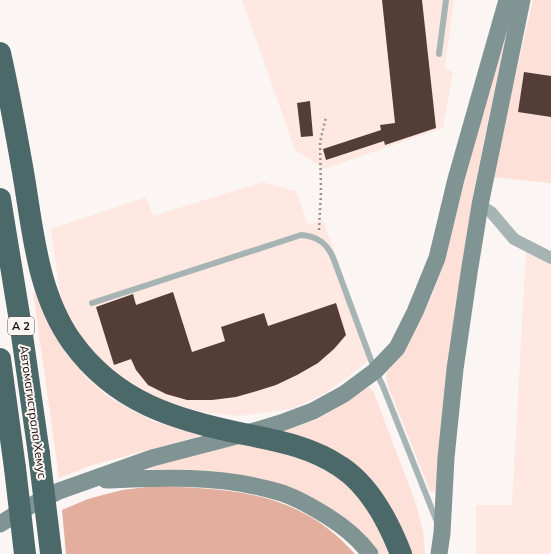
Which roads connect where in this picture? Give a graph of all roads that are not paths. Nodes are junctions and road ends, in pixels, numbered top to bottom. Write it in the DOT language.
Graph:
graph roads {
  1 [pos="446,0"];
  2 [pos="506,0"];
  3 [pos="522,0"];
  4 [pos="0,53"];
  5 [pos="439,54"];
  6 [pos="0,199"];
  7 [pos="480,205"];
  8 [pos="551,258"];
  9 [pos="92,303"];
  10 [pos="0,359"];
  11 [pos="375,371"];
  12 [pos="244,434"];
  13 [pos="90,480"];
  14 [pos="0,524"];
  15 [pos="442,533"];
  16 [pos="51,553"];
  17 [pos="25,554"];
  18 [pos="370,554"];
  19 [pos="401,554"];
  20 [pos="439,554"];
  1 -- 5 [label="lane"];
  2 -- 11 [label="main road"];
  3 -- 7 [label="main road"];
  4 -- 12 [label="highway"];
  6 -- 16 [label="highway, Автомагистрала Хемус / A 2, bridge"];
  7 -- 8 [label="street"];
  7 -- 15 [label="main road"];
  9 -- 11 [label="lane"];
  10 -- 17 [label="highway, bridge"];
  11 -- 12 [label="main road"];
  11 -- 15 [label="lane"];
  12 -- 13 [label="main road"];
  12 -- 19 [label="highway"];
  13 -- 14 [label="main road"];
  13 -- 18 [label="main road"];
  15 -- 20 [label="main road"];
}
